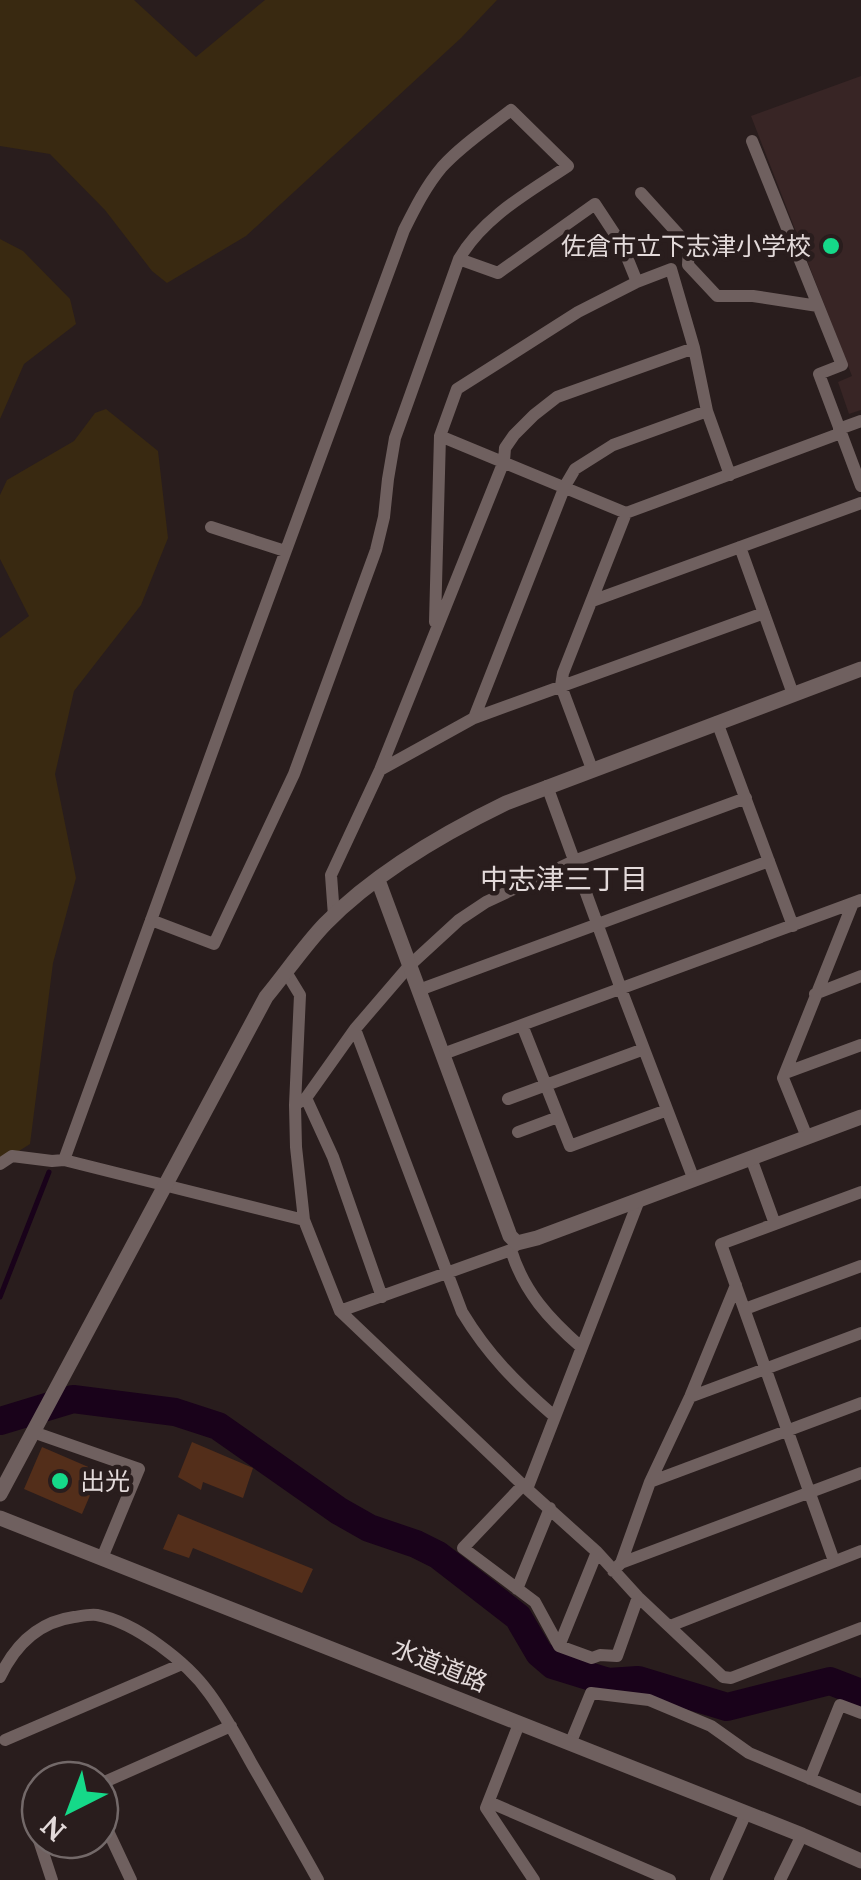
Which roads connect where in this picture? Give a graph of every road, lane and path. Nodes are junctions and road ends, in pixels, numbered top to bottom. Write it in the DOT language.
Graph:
graph roads {
  1 [pos="752,141"];
  2 [pos="641,193"];
  3 [pos="459,259"];
  4 [pos="688,264"];
  5 [pos="672,269"];
  6 [pos="637,282"];
  7 [pos="818,306"];
  8 [pos="694,348"];
  9 [pos="707,411"];
  10 [pos="861,421"];
  11 [pos="840,431"];
  12 [pos="440,436"];
  13 [pos="504,461"];
  14 [pos="730,474"];
  15 [pos="565,486"];
  16 [pos="861,486"];
  17 [pos="861,503"];
  18 [pos="626,513"];
  19 [pos="212,527"];
  20 [pos="740,547"];
  21 [pos="285,551"];
  22 [pos="592,601"];
  23 [pos="764,613"];
  24 [pos="434,630"];
  25 [pos="861,669"];
  26 [pos="561,686"];
  27 [pos="793,694"];
  28 [pos="474,718"];
  29 [pos="717,722"];
  30 [pos="592,769"];
  31 [pos="380,770"];
  32 [pos="547,786"];
  33 [pos="746,798"];
  34 [pos="574,861"];
  35 [pos="769,861"];
  36 [pos="378,880"];
  37 [pos="857,902"];
  38 [pos="334,916"];
  39 [pos="151,920"];
  40 [pos="597,924"];
  41 [pos="793,926"];
  42 [pos="410,965"];
  43 [pos="286,972"];
  44 [pos="861,976"];
  45 [pos="621,989"];
  46 [pos="419,990"];
  47 [pos="815,994"];
  48 [pos="522,1025"];
  49 [pos="355,1029"];
  50 [pos="861,1044"];
  51 [pos="644,1050"];
  52 [pos="444,1054"];
  53 [pos="786,1073"];
  54 [pos="545,1084"];
  55 [pos="508,1099"];
  56 [pos="300,1101"];
  57 [pos="667,1110"];
  58 [pos="558,1117"];
  59 [pos="861,1117"];
  60 [pos="518,1132"];
  61 [pos="807,1136"];
  62 [pos="750,1158"];
  63 [pos="64,1160"];
  64 [pos="0,1164"];
  65 [pos="694,1180"];
  66 [pos="164,1184"];
  67 [pos="861,1192"];
  68 [pos="639,1200"];
  69 [pos="304,1220"];
  70 [pos="775,1224"];
  71 [pos="514,1247"];
  72 [pos="861,1266"];
  73 [pos="447,1272"];
  74 [pos="736,1285"];
  75 [pos="382,1297"];
  76 [pos="745,1309"];
  77 [pos="340,1310"];
  78 [pos="861,1333"];
  79 [pos="581,1347"];
  80 [pos="766,1369"];
  81 [pos="690,1397"];
  82 [pos="861,1404"];
  83 [pos="554,1416"];
  84 [pos="788,1431"];
  85 [pos="33,1432"];
  86 [pos="861,1473"];
  87 [pos="650,1482"];
  88 [pos="525,1487"];
  89 [pos="810,1493"];
  90 [pos="0,1494"];
  91 [pos="550,1508"];
  92 [pos="0,1518"];
  93 [pos="861,1551"];
  94 [pos="597,1552"];
  95 [pos="102,1558"];
  96 [pos="834,1561"];
  97 [pos="617,1567"];
  98 [pos="517,1589"];
  99 [pos="638,1596"];
  100 [pos="670,1626"];
  101 [pos="861,1628"];
  102 [pos="559,1646"];
  103 [pos="182,1664"];
  104 [pos="0,1677"];
  105 [pos="861,1713"];
  106 [pos="520,1724"];
  107 [pos="230,1726"];
  108 [pos="5,1740"];
  109 [pos="570,1744"];
  110 [pos="120,1775"];
  111 [pos="810,1779"];
  112 [pos="861,1800"];
  113 [pos="489,1802"];
  114 [pos="746,1814"];
  115 [pos="802,1835"];
  116 [pos="861,1861"];
  117 [pos="318,1880"];
  118 [pos="534,1880"];
  119 [pos="670,1880"];
  120 [pos="716,1880"];
  121 [pos="780,1880"];
  1 -- 7 [label="street"];
  2 -- 4 [label="street"];
  3 -- 6 [label="street"];
  3 -- 21 [label="street"];
  3 -- 39 [label="street"];
  4 -- 5 [label="street"];
  4 -- 7 [label="street"];
  5 -- 6 [label="street"];
  5 -- 8 [label="street"];
  6 -- 12 [label="street"];
  7 -- 11 [label="street"];
  8 -- 9 [label="street"];
  8 -- 13 [label="street"];
  9 -- 14 [label="street"];
  9 -- 15 [label="street"];
  10 -- 11 [label="street"];
  11 -- 14 [label="street"];
  11 -- 16 [label="street"];
  12 -- 13 [label="street"];
  12 -- 24 [label="street"];
  13 -- 15 [label="street"];
  13 -- 24 [label="street"];
  14 -- 18 [label="street"];
  15 -- 18 [label="street"];
  15 -- 28 [label="street"];
  17 -- 20 [label="street"];
  18 -- 22 [label="street"];
  19 -- 21 [label="street"];
  20 -- 22 [label="street"];
  20 -- 23 [label="street"];
  21 -- 39 [label="street"];
  22 -- 26 [label="street"];
  23 -- 26 [label="street"];
  23 -- 27 [label="street"];
  24 -- 31 [label="street"];
  25 -- 27 [label="street"];
  26 -- 28 [label="street"];
  26 -- 30 [label="street"];
  27 -- 29 [label="street"];
  28 -- 31 [label="street"];
  29 -- 30 [label="street"];
  29 -- 33 [label="street"];
  30 -- 32 [label="street"];
  31 -- 38 [label="street"];
  32 -- 34 [label="street"];
  32 -- 36 [label="street"];
  33 -- 34 [label="street"];
  33 -- 35 [label="street"];
  34 -- 40 [label="street"];
  34 -- 42 [label="street"];
  35 -- 40 [label="street"];
  35 -- 41 [label="street"];
  36 -- 38 [label="street"];
  36 -- 42 [label="street"];
  37 -- 41 [label="street"];
  37 -- 47 [label="street"];
  38 -- 43 [label="street"];
  39 -- 63 [label="street"];
  40 -- 45 [label="street"];
  40 -- 46 [label="street"];
  41 -- 45 [label="street"];
  42 -- 46 [label="street"];
  42 -- 49 [label="street"];
  43 -- 56 [label="street"];
  43 -- 66 [label="street"];
  44 -- 47 [label="street"];
  45 -- 48 [label="street"];
  45 -- 51 [label="street"];
  46 -- 52 [label="street"];
  47 -- 53 [label="street"];
  48 -- 52 [label="street"];
  48 -- 54 [label="street"];
  49 -- 56 [label="street"];
  49 -- 73 [label="street"];
  50 -- 53 [label="street"];
  51 -- 54 [label="street"];
  51 -- 57 [label="street"];
  52 -- 71 [label="street"];
  53 -- 61 [label="street"];
  54 -- 55 [label="street"];
  54 -- 58 [label="street"];
  56 -- 69 [label="street"];
  56 -- 75 [label="street"];
  57 -- 58 [label="street"];
  57 -- 65 [label="street"];
  58 -- 60 [label="street"];
  59 -- 61 [label="street"];
  61 -- 62 [label="street"];
  62 -- 65 [label="street"];
  62 -- 70 [label="street"];
  63 -- 64 [label="street"];
  63 -- 66 [label="street"];
  65 -- 68 [label="street"];
  66 -- 69 [label="street"];
  66 -- 85 [label="street"];
  67 -- 70 [label="street"];
  68 -- 71 [label="street"];
  68 -- 79 [label="street"];
  69 -- 77 [label="street"];
  70 -- 74 [label="street"];
  71 -- 73 [label="street"];
  71 -- 79 [label="street"];
  72 -- 76 [label="street"];
  73 -- 75 [label="street"];
  73 -- 83 [label="street"];
  74 -- 76 [label="street"];
  74 -- 81 [label="street"];
  75 -- 77 [label="street"];
  76 -- 80 [label="street"];
  77 -- 88 [label="street"];
  78 -- 80 [label="street"];
  79 -- 83 [label="street"];
  80 -- 81 [label="street"];
  80 -- 84 [label="street"];
  81 -- 87 [label="street"];
  82 -- 84 [label="street"];
  83 -- 88 [label="street"];
  84 -- 87 [label="street"];
  84 -- 89 [label="street"];
  85 -- 90 [label="street"];
  85 -- 95 [label="street"];
  86 -- 89 [label="street"];
  87 -- 97 [label="street"];
  88 -- 91 [label="street"];
  88 -- 98 [label="street"];
  89 -- 96 [label="street"];
  89 -- 97 [label="street"];
  91 -- 94 [label="street"];
  91 -- 98 [label="street"];
  92 -- 95 [label="street, 水道道路"];
  93 -- 96 [label="street"];
  94 -- 97 [label="street"];
  94 -- 102 [label="street"];
  95 -- 106 [label="street, 水道道路"];
  96 -- 100 [label="street"];
  97 -- 99 [label="street"];
  98 -- 102 [label="street"];
  99 -- 100 [label="street"];
  99 -- 102 [label="street"];
  100 -- 101 [label="street"];
  103 -- 104 [label="street"];
  103 -- 107 [label="street"];
  103 -- 108 [label="street"];
  105 -- 111 [label="street"];
  106 -- 109 [label="street, 水道道路"];
  106 -- 113 [label="street"];
  107 -- 110 [label="street"];
  107 -- 117 [label="street"];
  109 -- 111 [label="street"];
  109 -- 114 [label="street, 水道道路"];
  111 -- 112 [label="street"];
  113 -- 118 [label="street"];
  113 -- 119 [label="street"];
  114 -- 115 [label="street, 水道道路"];
  114 -- 120 [label="street"];
  115 -- 116 [label="street, 水道道路"];
  115 -- 121 [label="street"];
}
